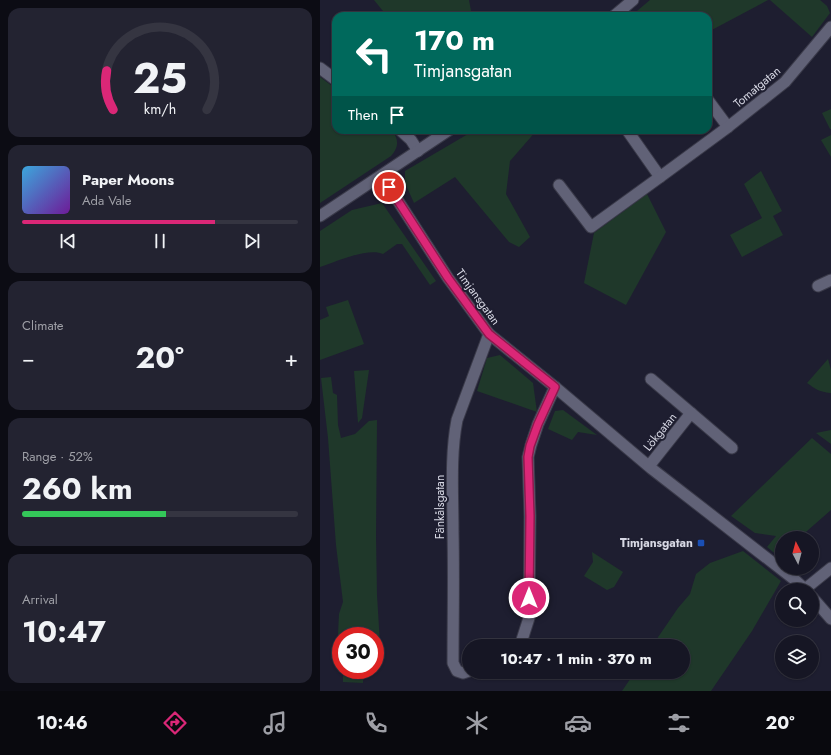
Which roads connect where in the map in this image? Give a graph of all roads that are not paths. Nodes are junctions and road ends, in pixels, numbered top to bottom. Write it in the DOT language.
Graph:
graph roads {
  1 [pos="633,0"];
  2 [pos="619,12"];
  3 [pos="831,26"];
  4 [pos="320,68"];
  5 [pos="332,77"];
  6 [pos="712,105"];
  7 [pos="728,127"];
  8 [pos="404,134"];
  9 [pos="443,134"];
  10 [pos="630,134"];
  11 [pos="418,151"];
  12 [pos="381,176"];
  13 [pos="660,177"];
  14 [pos="559,185"];
  15 [pos="320,216"];
  16 [pos="831,280"];
  17 [pos="818,286"];
  18 [pos="489,334"];
  19 [pos="651,379"];
  20 [pos="555,387"];
  21 [pos="691,413"];
  22 [pos="732,448"];
  23 [pos="649,466"];
  24 [pos="831,568"];
  25 [pos="798,583"];
  26 [pos="817,583"];
  27 [pos="819,605"];
  28 [pos="831,619"];
  29 [pos="522,639"];
  30 [pos="462,672"];
  1 -- 2 [label="street"];
  3 -- 7 [label="street, Tomatgatan"];
  4 -- 5 [label="street"];
  6 -- 7 [label="street"];
  7 -- 13 [label="street, Tomatgatan"];
  8 -- 11 [label="street"];
  9 -- 11 [label="street"];
  10 -- 13 [label="street"];
  11 -- 12 [label="street"];
  12 -- 15 [label="street"];
  12 -- 18 [label="street, Timjansgatan"];
  13 -- 14 [label="street, Tomatgatan"];
  16 -- 17 [label="street"];
  18 -- 20 [label="street, Timjansgatan"];
  18 -- 30 [label="street, Fänkålsgatan"];
  19 -- 21 [label="street, Lökgatan"];
  20 -- 23 [label="street, Timjansgatan"];
  20 -- 29 [label="street"];
  21 -- 22 [label="street, Lökgatan"];
  21 -- 23 [label="street, Lökgatan"];
  23 -- 25 [label="street, Timjansgatan"];
  24 -- 26 [label="street"];
  27 -- 28 [label="street, Timjansgatan"];
}
